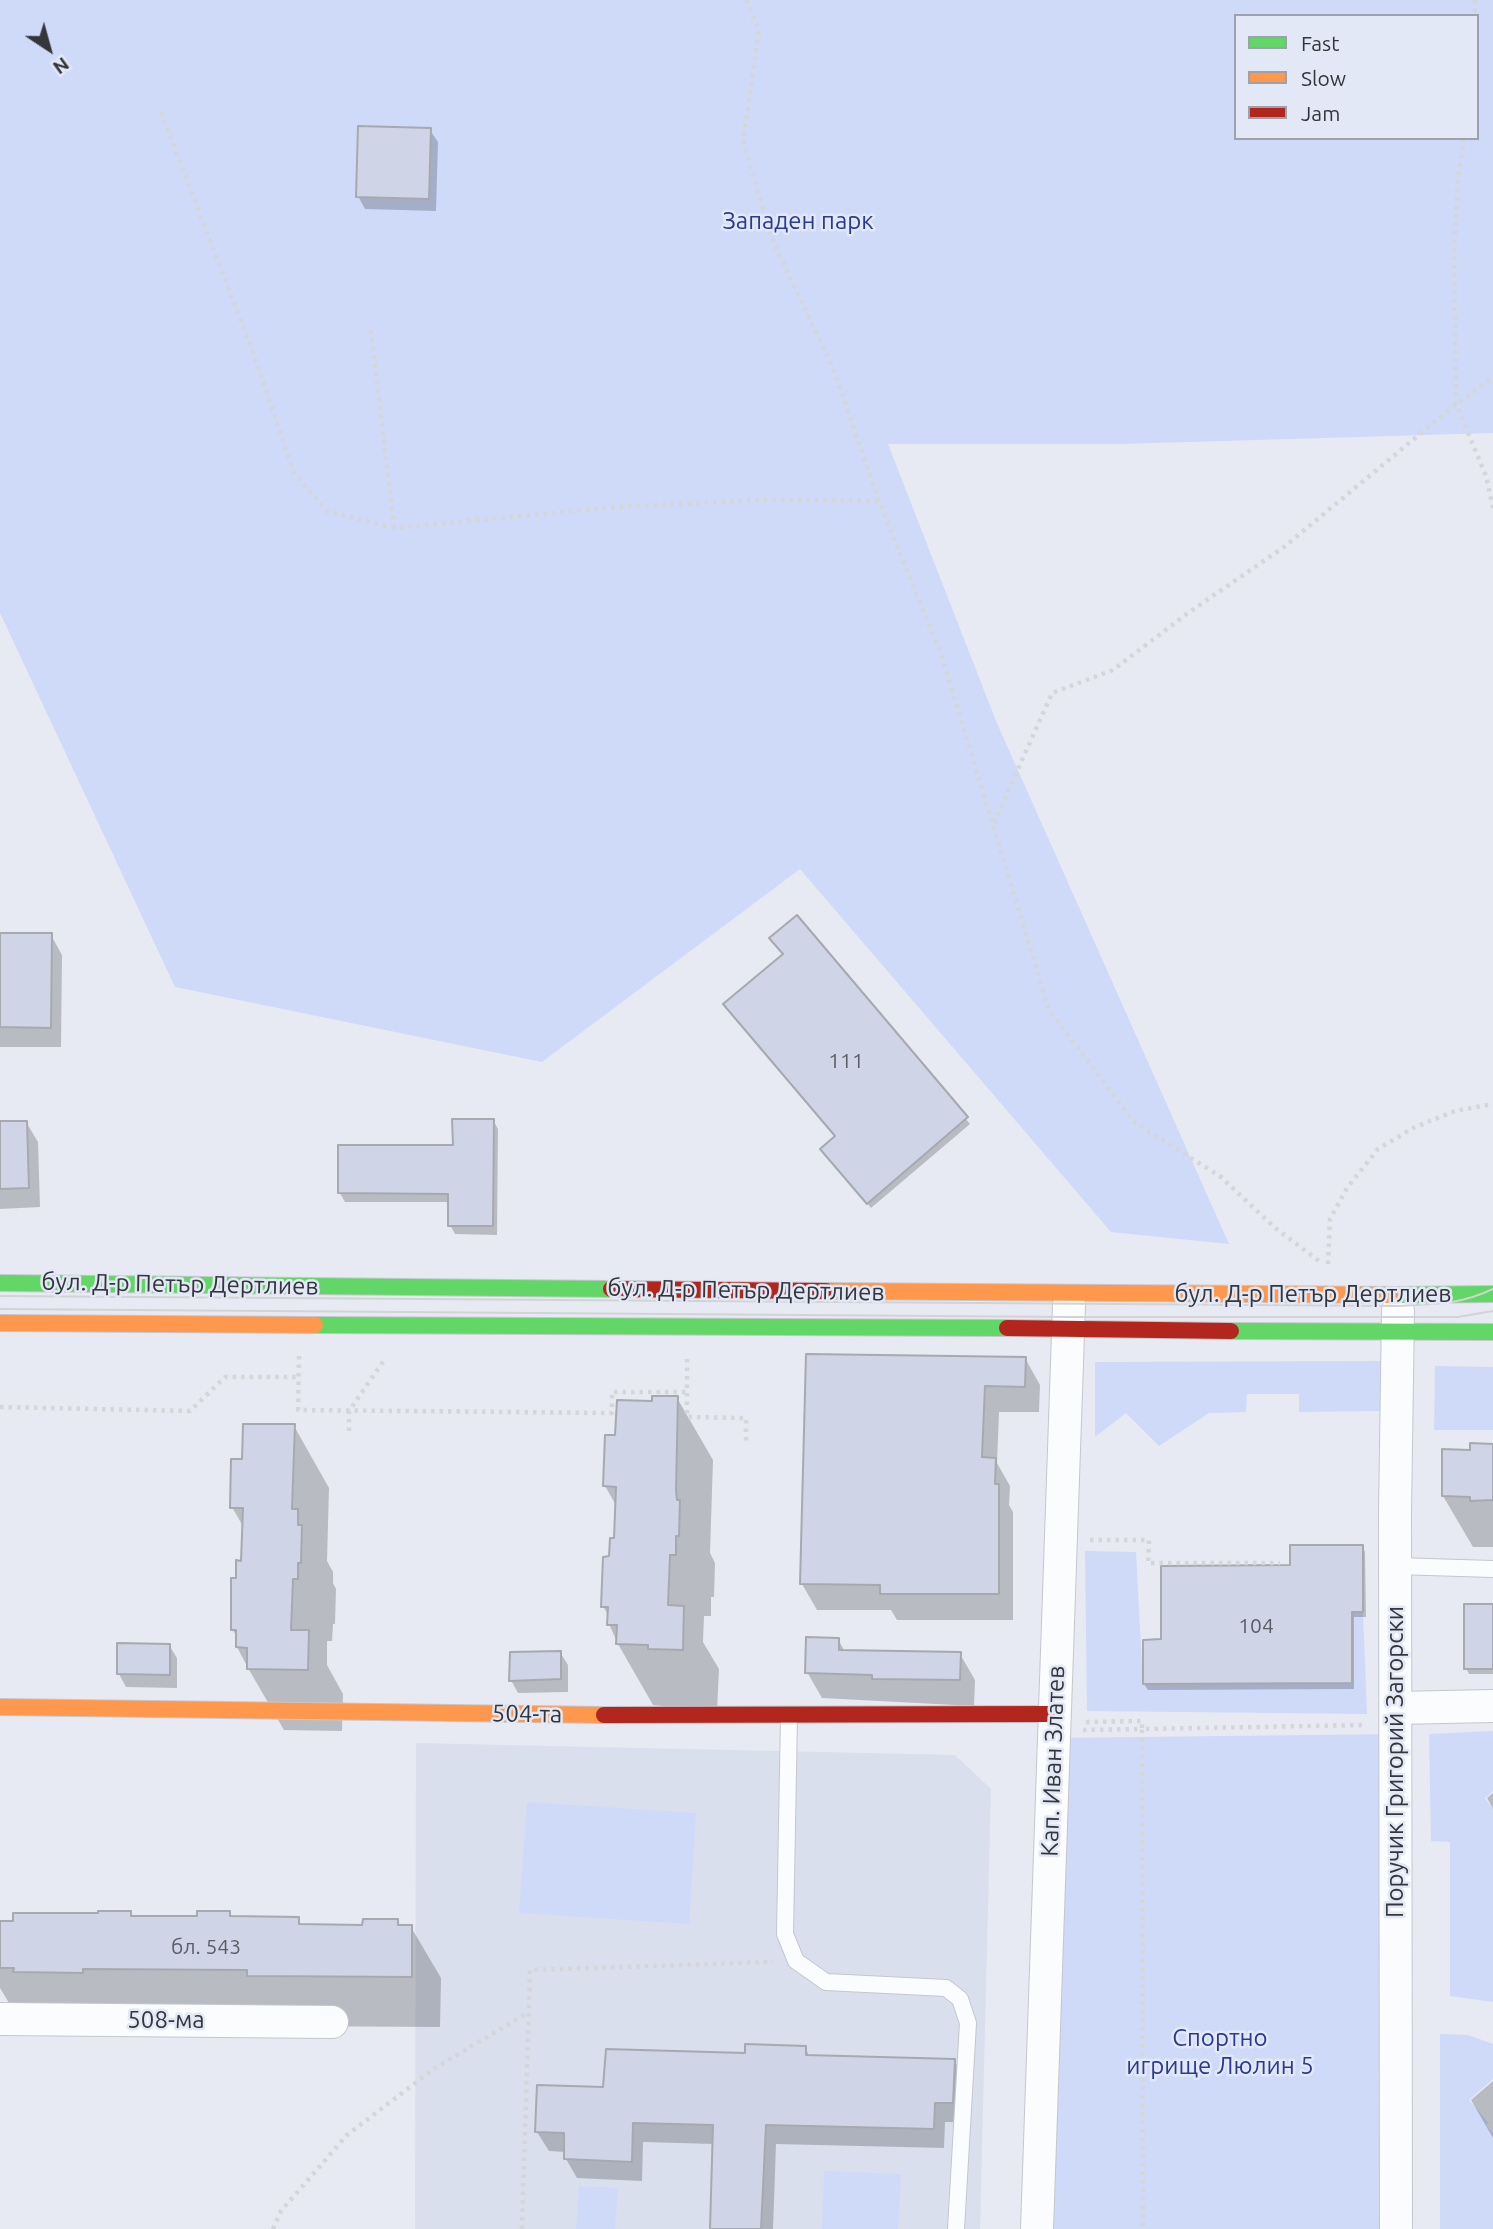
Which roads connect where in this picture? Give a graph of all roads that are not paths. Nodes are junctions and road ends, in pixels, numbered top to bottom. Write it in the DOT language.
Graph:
graph roads {
  1 [pos="0,1283"];
  2 [pos="1069,1293"];
  3 [pos="1493,1294"];
  4 [pos="1398,1296"];
  5 [pos="0,1323"];
  6 [pos="1068,1328"];
  7 [pos="1493,1332"];
  8 [pos="1398,1333"];
  9 [pos="1395,1566"];
  10 [pos="1493,1569"];
  11 [pos="1493,1706"];
  12 [pos="0,1707"];
  13 [pos="789,1716"];
  14 [pos="1396,1716"];
  15 [pos="1055,1718"];
  16 [pos="0,2019"];
  17 [pos="332,2021"];
  18 [pos="956,2229"];
  19 [pos="1037,2229"];
  20 [pos="1396,2229"];
  1 -- 2 [label="main road, бул. Д-р Петър Дертлиев"];
  2 -- 4 [label="main road, бул. Д-р Петър Дертлиев"];
  2 -- 6 [label="street, Кап. Иван Златев"];
  3 -- 4 [label="main road, бул. Д-р Петър Дертлиев"];
  4 -- 8 [label="street, Поручик Григорий Загорски"];
  5 -- 6 [label="main road, бул. Д-р Петър Дертлиев"];
  6 -- 8 [label="main road, бул. Д-р Петър Дертлиев"];
  6 -- 15 [label="street, Кап. Иван Златев"];
  7 -- 8 [label="main road, бул. Д-р Петър Дертлиев"];
  8 -- 9 [label="street, Поручик Григорий Загорски"];
  9 -- 10 [label="lane"];
  9 -- 14 [label="street, Поручик Григорий Загорски"];
  11 -- 14 [label="street"];
  12 -- 13 [label="main road, 504-та"];
  13 -- 15 [label="main road, 504-та"];
  13 -- 18 [label="lane"];
  14 -- 20 [label="street, Поручик Григорий Загорски"];
  15 -- 19 [label="street, Кап. Иван Златев"];
  16 -- 17 [label="street, 508-ма"];
}
